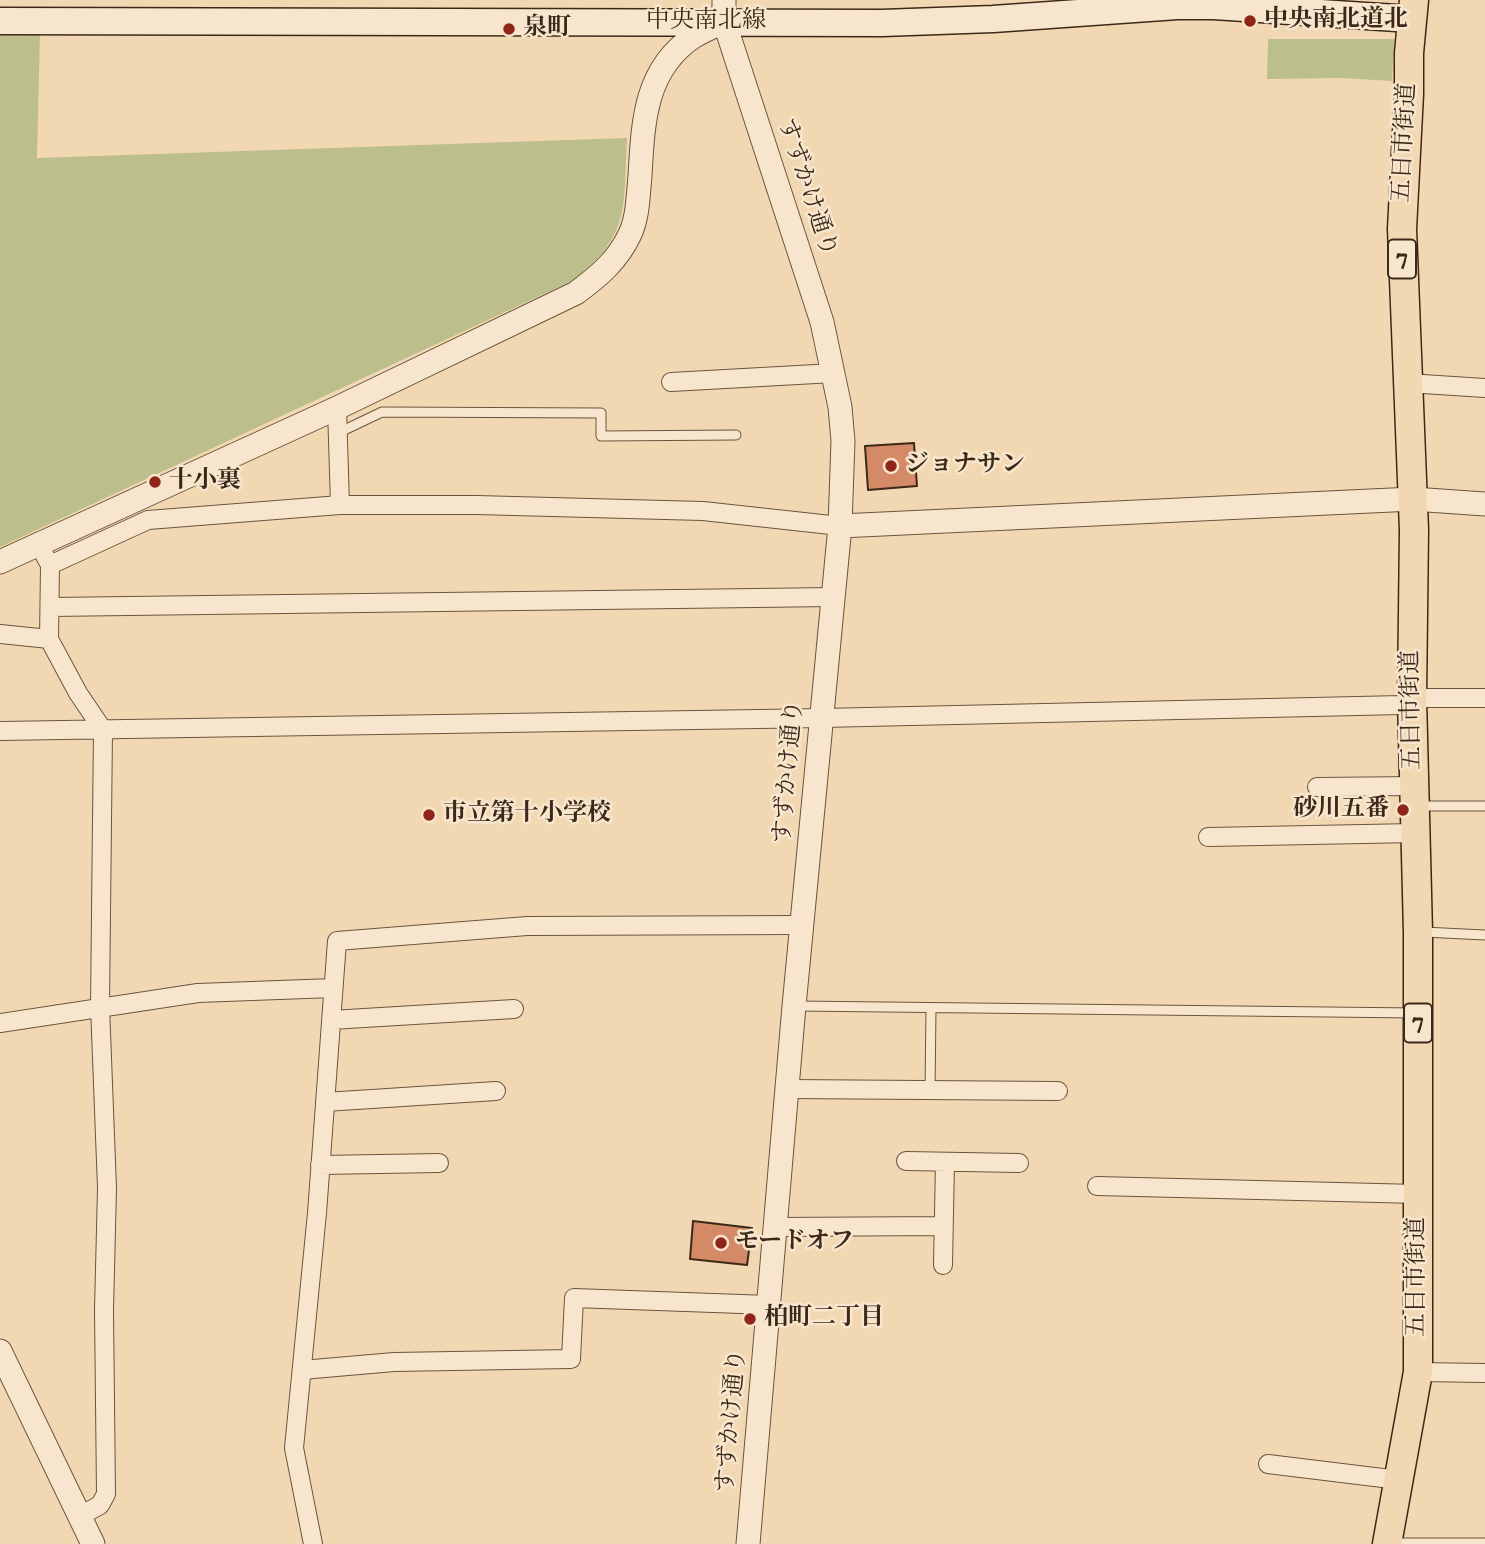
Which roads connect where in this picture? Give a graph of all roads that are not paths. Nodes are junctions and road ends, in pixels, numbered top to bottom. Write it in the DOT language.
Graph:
graph roads {
  1 [pos="707,0"];
  2 [pos="1413,9"];
  3 [pos="724,11"];
  4 [pos="0,21"];
  5 [pos="834,373"];
  6 [pos="671,382"];
  7 [pos="1407,383"];
  8 [pos="1485,388"];
  9 [pos="337,408"];
  10 [pos="338,433"];
  11 [pos="736,435"];
  12 [pos="1413,499"];
  13 [pos="1485,504"];
  14 [pos="340,505"];
  15 [pos="840,526"];
  16 [pos="44,555"];
  17 [pos="0,562"];
  18 [pos="833,597"];
  19 [pos="50,607"];
  20 [pos="0,634"];
  21 [pos="49,639"];
  22 [pos="1412,698"];
  23 [pos="1485,698"];
  24 [pos="822,718"];
  25 [pos="103,730"];
  26 [pos="0,731"];
  27 [pos="1317,787"];
  28 [pos="1485,806"];
  29 [pos="1415,808"];
  30 [pos="1208,837"];
  31 [pos="802,925"];
  32 [pos="1418,933"];
  33 [pos="1485,935"];
  34 [pos="333,988"];
  35 [pos="100,1006"];
  36 [pos="794,1006"];
  37 [pos="514,1009"];
  38 [pos="931,1009"];
  39 [pos="1418,1013"];
  40 [pos="331,1020"];
  41 [pos="0,1023"];
  42 [pos="787,1090"];
  43 [pos="496,1091"];
  44 [pos="930,1091"];
  45 [pos="1058,1091"];
  46 [pos="325,1102"];
  47 [pos="906,1161"];
  48 [pos="945,1162"];
  49 [pos="439,1163"];
  50 [pos="1020,1163"];
  51 [pos="320,1165"];
  52 [pos="1097,1186"];
  53 [pos="1418,1194"];
  54 [pos="943,1226"];
  55 [pos="776,1227"];
  56 [pos="943,1265"];
  57 [pos="769,1305"];
  58 [pos="0,1352"];
  59 [pos="302,1370"];
  60 [pos="1418,1372"];
  61 [pos="1485,1373"];
  62 [pos="1268,1464"];
  63 [pos="1399,1480"];
  64 [pos="80,1516"];
  65 [pos="1387,1543"];
  66 [pos="1485,1543"];
  67 [pos="93,1544"];
  68 [pos="313,1544"];
  69 [pos="748,1544"];
  1 -- 3 [label="street"];
  2 -- 3 [label="main road, 中央南北線"];
  2 -- 7 [label="main road, 五日市街道 / 7"];
  3 -- 4 [label="main road, 中央南北線"];
  3 -- 5 [label="street, すずかけ通り"];
  3 -- 9 [label="street"];
  5 -- 6 [label="street"];
  5 -- 15 [label="street, すずかけ通り"];
  7 -- 8 [label="street"];
  7 -- 12 [label="main road, 五日市街道 / 7"];
  9 -- 10 [label="street"];
  9 -- 16 [label="street"];
  10 -- 11 [label="lane"];
  10 -- 14 [label="street"];
  12 -- 13 [label="street"];
  12 -- 15 [label="street"];
  12 -- 22 [label="main road, 五日市街道 / 7"];
  14 -- 15 [label="street"];
  14 -- 16 [label="street"];
  15 -- 18 [label="street, すずかけ通り"];
  16 -- 17 [label="street"];
  16 -- 19 [label="street"];
  18 -- 19 [label="street"];
  18 -- 24 [label="street, すずかけ通り"];
  19 -- 21 [label="street"];
  20 -- 21 [label="street"];
  21 -- 25 [label="street"];
  22 -- 23 [label="street"];
  22 -- 24 [label="street"];
  22 -- 29 [label="main road, 五日市街道 / 7"];
  24 -- 25 [label="street"];
  24 -- 31 [label="street, すずかけ通り"];
  25 -- 26 [label="street"];
  25 -- 35 [label="street"];
  27 -- 29 [label="street"];
  28 -- 29 [label="lane"];
  29 -- 30 [label="street"];
  29 -- 32 [label="main road, 五日市街道 / 7"];
  31 -- 34 [label="street"];
  31 -- 36 [label="street, すずかけ通り"];
  32 -- 33 [label="lane"];
  32 -- 39 [label="main road, 五日市街道 / 7"];
  34 -- 35 [label="street"];
  34 -- 40 [label="street"];
  35 -- 41 [label="street"];
  35 -- 64 [label="street"];
  36 -- 38 [label="lane"];
  36 -- 42 [label="street, すずかけ通り"];
  37 -- 40 [label="street"];
  38 -- 39 [label="lane"];
  38 -- 44 [label="lane"];
  39 -- 53 [label="main road, 五日市街道 / 7"];
  40 -- 46 [label="street"];
  42 -- 44 [label="street"];
  42 -- 55 [label="street, すずかけ通り"];
  43 -- 46 [label="street"];
  44 -- 45 [label="street"];
  46 -- 51 [label="street"];
  47 -- 48 [label="street"];
  48 -- 50 [label="street"];
  48 -- 54 [label="street"];
  49 -- 51 [label="street"];
  51 -- 59 [label="street"];
  52 -- 53 [label="street"];
  53 -- 60 [label="main road, 五日市街道 / 7"];
  54 -- 55 [label="street"];
  54 -- 56 [label="street"];
  55 -- 57 [label="street, すずかけ通り"];
  57 -- 59 [label="street"];
  57 -- 69 [label="street, すずかけ通り"];
  58 -- 64 [label="street"];
  59 -- 68 [label="street"];
  60 -- 61 [label="street"];
  60 -- 63 [label="main road, 五日市街道 / 7"];
  62 -- 63 [label="street"];
  63 -- 65 [label="main road, 五日市街道 / 7"];
  64 -- 67 [label="street"];
  65 -- 66 [label="lane"];
}
